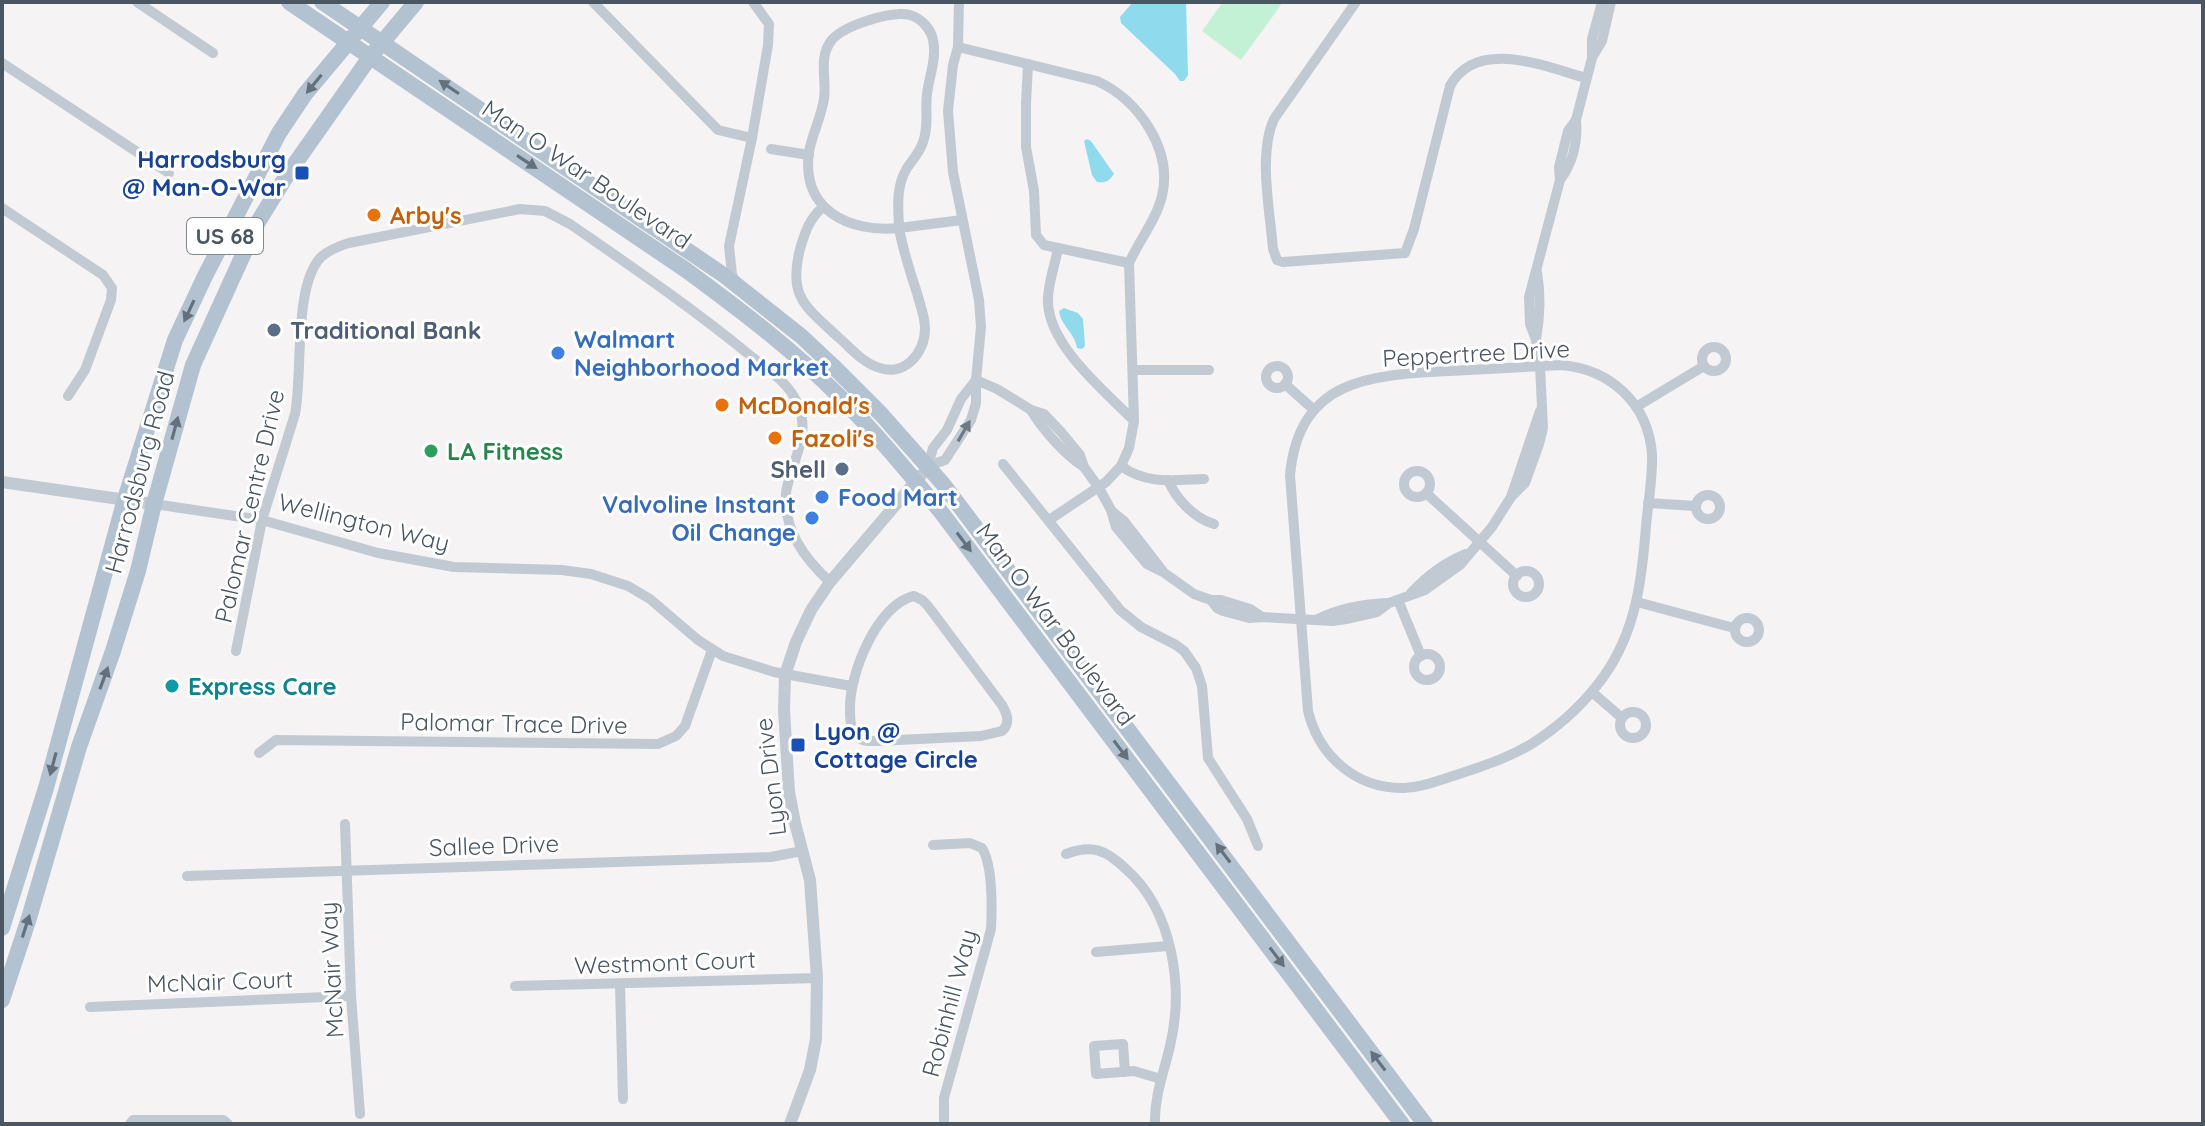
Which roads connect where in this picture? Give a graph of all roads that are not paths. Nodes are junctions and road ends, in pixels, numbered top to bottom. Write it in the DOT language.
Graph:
graph roads {
  1 [pos="137,2"];
  2 [pos="289,2"];
  3 [pos="322,2"];
  4 [pos="382,2"];
  5 [pos="416,2"];
  6 [pos="593,2"];
  7 [pos="753,2"];
  8 [pos="959,2"];
  9 [pos="1356,2"];
  10 [pos="1602,2"];
  11 [pos="1611,2"];
  12 [pos="360,27"];
  13 [pos="382,41"];
  14 [pos="348,42"];
  15 [pos="958,47"];
  16 [pos="213,53"];
  17 [pos="370,57"];
  18 [pos="1592,58"];
  19 [pos="2,63"];
  20 [pos="1028,64"];
  21 [pos="1586,78"];
  22 [pos="752,138"];
  23 [pos="771,149"];
  24 [pos="809,155"];
  25 [pos="169,173"];
  26 [pos="823,207"];
  27 [pos="2,208"];
  28 [pos="962,220"];
  29 [pos="899,228"];
  30 [pos="729,246"];
  31 [pos="1058,248"];
  32 [pos="1129,263"];
  33 [pos="709,264"];
  34 [pos="736,284"];
  35 [pos="1540,366"];
  36 [pos="1704,366"];
  37 [pos="1133,370"];
  38 [pos="1209,370"];
  39 [pos="976,380"];
  40 [pos="1285,384"];
  41 [pos="68,396"];
  42 [pos="1636,407"];
  43 [pos="1314,410"];
  44 [pos="1134,421"];
  45 [pos="1003,464"];
  46 [pos="928,466"];
  47 [pos="1121,466"];
  48 [pos="1204,479"];
  49 [pos="1168,480"];
  50 [pos="915,481"];
  51 [pos="2,482"];
  52 [pos="1099,488"];
  53 [pos="1426,493"];
  54 [pos="125,499"];
  55 [pos="1648,503"];
  56 [pos="154,504"];
  57 [pos="1696,506"];
  58 [pos="262,520"];
  59 [pos="1049,520"];
  60 [pos="1214,524"];
  61 [pos="1478,542"];
  62 [pos="1517,576"];
  63 [pos="830,582"];
  64 [pos="1394,602"];
  65 [pos="1637,602"];
  66 [pos="1301,619"];
  67 [pos="1734,628"];
  68 [pos="712,650"];
  69 [pos="236,651"];
  70 [pos="1421,656"];
  71 [pos="785,675"];
  72 [pos="851,686"];
  73 [pos="1592,692"];
  74 [pos="1622,718"];
  75 [pos="259,753"];
  76 [pos="345,824"];
  77 [pos="933,845"];
  78 [pos="1258,846"];
  79 [pos="802,851"];
  80 [pos="1066,854"];
  81 [pos="347,870"];
  82 [pos="187,876"];
  83 [pos="2,928"];
  84 [pos="1168,946"];
  85 [pos="1096,952"];
  86 [pos="817,978"];
  87 [pos="620,984"];
  88 [pos="515,986"];
  89 [pos="351,996"];
  90 [pos="2,1000"];
  91 [pos="90,1007"];
  92 [pos="1125,1072"];
  93 [pos="1161,1079"];
  94 [pos="623,1099"];
  95 [pos="360,1114"];
  96 [pos="130,1124"];
  97 [pos="228,1124"];
  98 [pos="790,1124"];
  99 [pos="944,1124"];
  100 [pos="1155,1124"];
  101 [pos="1402,1124"];
  102 [pos="1425,1124"];
  1 -- 16 [label="street"];
  2 -- 14 [label="main road, Man O War Boulevard"];
  3 -- 12 [label="main road, Man O War Boulevard"];
  4 -- 12 [label="main road, Harrodsburg Road / US 68"];
  5 -- 13 [label="main road, Harrodsburg Road / US 68"];
  6 -- 22 [label="street"];
  7 -- 22 [label="street"];
  8 -- 15 [label="street, Lyon Drive"];
  9 -- 21 [label="street"];
  10 -- 18 [label="street"];
  11 -- 18 [label="street"];
  12 -- 13 [label="main road, Man O War Boulevard"];
  12 -- 14 [label="main road, Harrodsburg Road / US 68"];
  13 -- 17 [label="main road, Harrodsburg Road / US 68"];
  33 -- 13 [label="main road, Man O War Boulevard, one-way"];
  14 -- 17 [label="main road, Man O War Boulevard"];
  14 -- 54 [label="main road, Harrodsburg Road / US 68, one-way"];
  15 -- 20 [label="street"];
  15 -- 28 [label="street, Lyon Drive"];
  17 -- 50 [label="main road, Man O War Boulevard, one-way"];
  56 -- 17 [label="main road, Harrodsburg Road / US 68, one-way"];
  18 -- 21 [label="street"];
  19 -- 25 [label="street"];
  20 -- 31 [label="street"];
  20 -- 32 [label="street"];
  21 -- 35 [label="street"];
  22 -- 30 [label="street"];
  23 -- 24 [label="street"];
  24 -- 26 [label="street"];
  24 -- 29 [label="street"];
  26 -- 29 [label="street"];
  26 -- 29 [label="street"];
  27 -- 41 [label="street"];
  28 -- 29 [label="street"];
  28 -- 39 [label="street, Lyon Drive"];
  30 -- 33 [label="street"];
  30 -- 34 [label="street"];
  31 -- 32 [label="street"];
  31 -- 44 [label="street"];
  32 -- 37 [label="street"];
  33 -- 34 [label="main road, Man O War Boulevard"];
  34 -- 46 [label="main road, Man O War Boulevard"];
  35 -- 42 [label="street, Peppertree Drive"];
  35 -- 43 [label="street, Peppertree Drive"];
  35 -- 61 [label="street"];
  36 -- 42 [label="street"];
  37 -- 38 [label="street"];
  37 -- 44 [label="street"];
  39 -- 46 [label="street, Lyon Drive"];
  46 -- 39 [label="street, Lyon Drive, one-way"];
  39 -- 52 [label="street"];
  40 -- 43 [label="street"];
  42 -- 55 [label="street, Peppertree Drive"];
  43 -- 66 [label="street, Peppertree Drive"];
  44 -- 47 [label="street"];
  45 -- 59 [label="street"];
  46 -- 50 [label="street, Lyon Drive"];
  102 -- 46 [label="main road, Man O War Boulevard, one-way"];
  47 -- 49 [label="street"];
  47 -- 52 [label="street"];
  48 -- 49 [label="street"];
  49 -- 60 [label="street"];
  50 -- 63 [label="street, Lyon Drive"];
  50 -- 101 [label="main road, Man O War Boulevard, one-way"];
  51 -- 54 [label="street, Wellington Way"];
  52 -- 59 [label="street"];
  52 -- 66 [label="street"];
  53 -- 61 [label="street"];
  54 -- 56 [label="street, Wellington Way"];
  54 -- 83 [label="main road, Harrodsburg Road / US 68, one-way"];
  55 -- 57 [label="street"];
  55 -- 65 [label="street, Peppertree Drive"];
  56 -- 58 [label="street, Wellington Way"];
  90 -- 56 [label="main road, Harrodsburg Road / US 68, one-way"];
  58 -- 63 [label="street, Palomar Centre Drive"];
  58 -- 68 [label="street, Wellington Way"];
  58 -- 69 [label="street, Palomar Centre Drive"];
  59 -- 78 [label="street"];
  61 -- 62 [label="street"];
  61 -- 64 [label="street"];
  63 -- 71 [label="street, Lyon Drive"];
  64 -- 66 [label="street"];
  64 -- 70 [label="street"];
  65 -- 67 [label="street"];
  65 -- 73 [label="street, Peppertree Drive"];
  66 -- 73 [label="street, Peppertree Drive"];
  68 -- 71 [label="street, Wellington Way"];
  68 -- 75 [label="street, Palomar Trace Drive"];
  71 -- 72 [label="street, Wellington Way"];
  71 -- 79 [label="street, Lyon Drive"];
  72 -- 72 [label="street"];
  73 -- 74 [label="street"];
  76 -- 81 [label="street, McNair Way"];
  77 -- 99 [label="street, Robinhill Way"];
  79 -- 81 [label="street, Sallee Drive"];
  79 -- 86 [label="street, Lyon Drive"];
  80 -- 84 [label="street"];
  81 -- 82 [label="street, Sallee Drive"];
  81 -- 89 [label="street, McNair Way"];
  84 -- 85 [label="street"];
  84 -- 93 [label="street"];
  86 -- 87 [label="street, Westmont Court"];
  86 -- 98 [label="street, Lyon Drive"];
  87 -- 88 [label="street, Westmont Court"];
  87 -- 94 [label="street"];
  89 -- 91 [label="street, McNair Court"];
  89 -- 95 [label="street, McNair Way"];
  92 -- 93 [label="street"];
  93 -- 100 [label="street"];
  96 -- 97 [label="street"];
}
